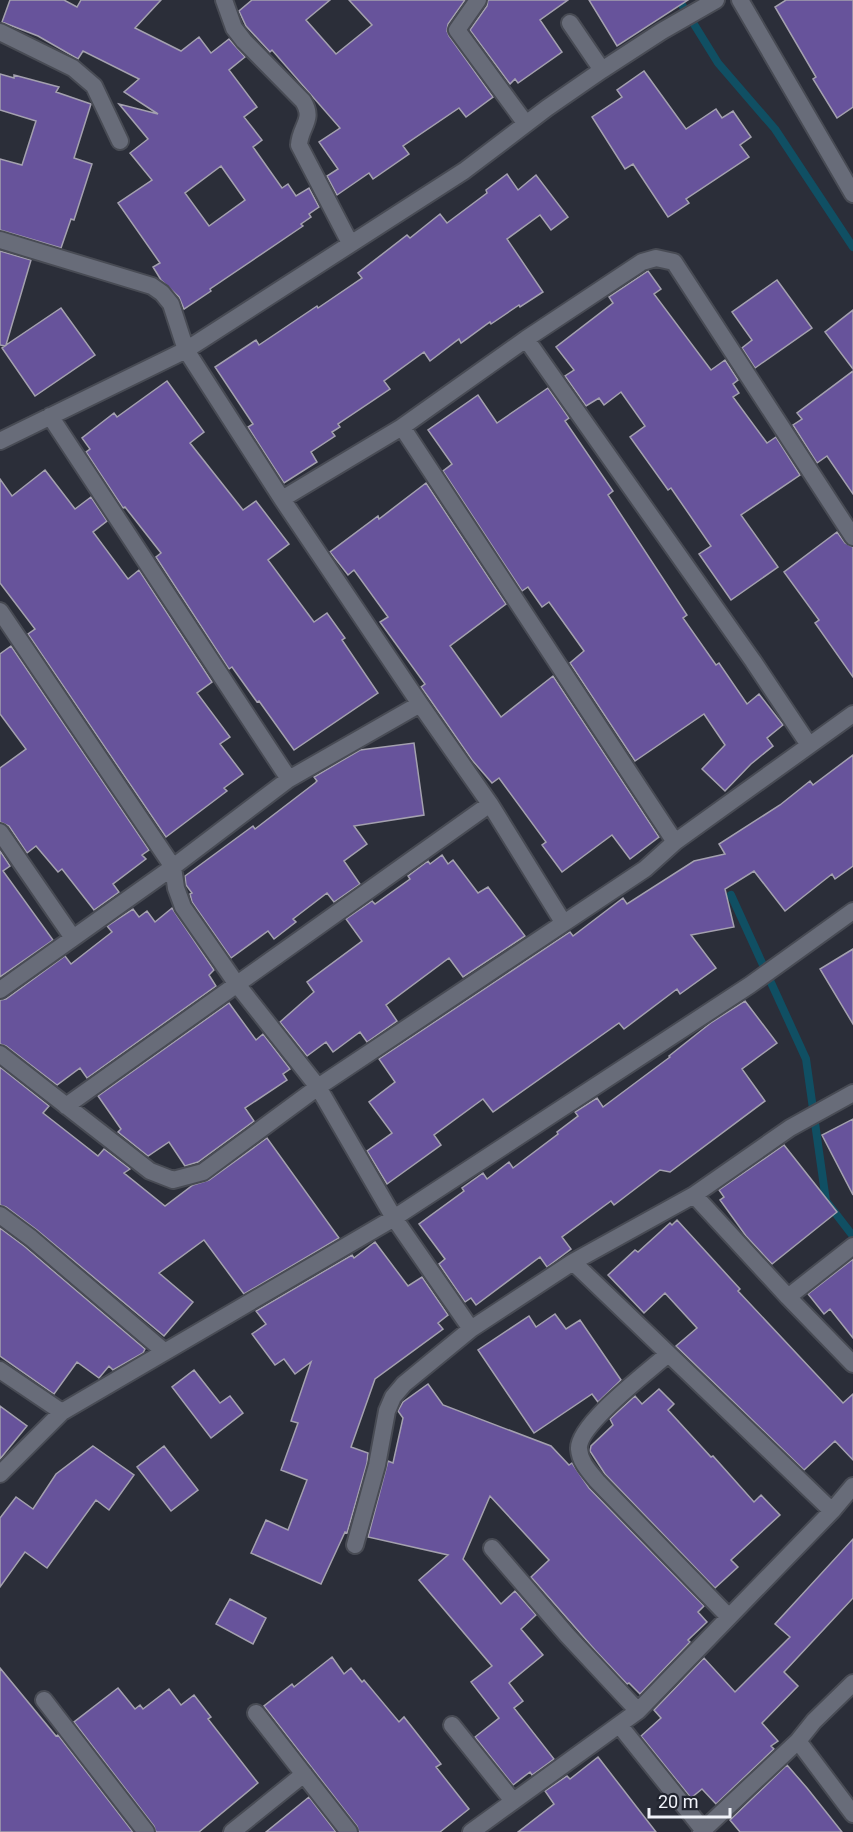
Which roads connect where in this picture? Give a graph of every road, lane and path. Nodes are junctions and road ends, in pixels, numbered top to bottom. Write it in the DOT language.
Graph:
graph roads {
  1 [pos="224,0"];
  2 [pos="478,0"];
  3 [pos="716,0"];
  4 [pos="740,0"];
  5 [pos="570,23"];
  6 [pos="0,32"];
  7 [pos="602,70"];
  8 [pos="526,124"];
  9 [pos="120,141"];
  10 [pos="853,194"];
  11 [pos="0,240"];
  12 [pos="350,243"];
  13 [pos="526,339"];
  14 [pos="186,350"];
  15 [pos="50,416"];
  16 [pos="402,427"];
  17 [pos="0,441"];
  18 [pos="282,500"];
  19 [pos="853,537"];
  20 [pos="0,611"];
  21 [pos="420,704"];
  22 [pos="853,714"];
  23 [pos="809,745"];
  24 [pos="289,779"];
  25 [pos="490,804"];
  26 [pos="0,832"];
  27 [pos="675,842"];
  28 [pos="173,867"];
  29 [pos="853,911"];
  30 [pos="563,922"];
  31 [pos="73,938"];
  32 [pos="236,983"];
  33 [pos="0,990"];
  34 [pos="0,1054"];
  35 [pos="318,1087"];
  36 [pos="853,1093"];
  37 [pos="66,1106"];
  38 [pos="693,1195"];
  39 [pos="0,1215"];
  40 [pos="394,1218"];
  41 [pos="849,1249"];
  42 [pos="573,1262"];
  43 [pos="788,1298"];
  44 [pos="471,1329"];
  45 [pos="165,1352"];
  46 [pos="668,1354"];
  47 [pos="853,1364"];
  48 [pos="0,1371"];
  49 [pos="62,1412"];
  50 [pos="0,1474"];
  51 [pos="853,1486"];
  52 [pos="832,1511"];
  53 [pos="356,1545"];
  54 [pos="492,1548"];
  55 [pos="728,1616"];
  56 [pos="853,1683"];
  57 [pos="45,1700"];
  58 [pos="638,1711"];
  59 [pos="256,1713"];
  60 [pos="452,1725"];
  61 [pos="620,1726"];
  62 [pos="798,1741"];
  63 [pos="303,1774"];
  64 [pos="513,1801"];
  65 [pos="853,1814"];
  66 [pos="703,1831"];
  67 [pos="146,1832"];
  68 [pos="232,1832"];
  69 [pos="350,1832"];
  70 [pos="471,1832"];
  1 -- 12 [label="street"];
  2 -- 8 [label="street"];
  3 -- 7 [label="street"];
  4 -- 10 [label="street"];
  5 -- 7 [label="street"];
  6 -- 9 [label="street"];
  7 -- 8 [label="street"];
  8 -- 12 [label="street"];
  11 -- 14 [label="street"];
  12 -- 14 [label="street"];
  13 -- 16 [label="street"];
  13 -- 19 [label="street"];
  13 -- 23 [label="street"];
  14 -- 15 [label="street"];
  14 -- 18 [label="street"];
  15 -- 17 [label="street"];
  15 -- 24 [label="street"];
  16 -- 18 [label="street"];
  16 -- 27 [label="street"];
  18 -- 21 [label="street"];
  20 -- 28 [label="street"];
  21 -- 24 [label="street"];
  21 -- 25 [label="street"];
  22 -- 23 [label="street"];
  23 -- 27 [label="street"];
  24 -- 28 [label="street"];
  25 -- 30 [label="street"];
  25 -- 32 [label="street"];
  26 -- 31 [label="street"];
  27 -- 30 [label="street"];
  28 -- 31 [label="street"];
  28 -- 32 [label="street"];
  29 -- 40 [label="street"];
  30 -- 35 [label="street"];
  31 -- 33 [label="street"];
  32 -- 35 [label="street"];
  32 -- 37 [label="street"];
  34 -- 37 [label="street"];
  35 -- 37 [label="street"];
  35 -- 40 [label="street"];
  36 -- 38 [label="street"];
  38 -- 42 [label="street"];
  38 -- 43 [label="street"];
  39 -- 45 [label="street"];
  40 -- 44 [label="street"];
  40 -- 45 [label="street"];
  41 -- 43 [label="street"];
  42 -- 44 [label="street"];
  42 -- 46 [label="street"];
  43 -- 47 [label="street"];
  44 -- 53 [label="street"];
  45 -- 49 [label="street"];
  46 -- 52 [label="street"];
  46 -- 55 [label="street"];
  48 -- 49 [label="street"];
  49 -- 50 [label="street"];
  51 -- 52 [label="street"];
  52 -- 55 [label="street"];
  54 -- 58 [label="street"];
  55 -- 58 [label="street"];
  56 -- 62 [label="street"];
  57 -- 67 [label="street"];
  58 -- 61 [label="street"];
  59 -- 63 [label="street"];
  60 -- 64 [label="street"];
  61 -- 64 [label="street"];
  61 -- 66 [label="street"];
  62 -- 65 [label="street"];
  62 -- 66 [label="street"];
  63 -- 68 [label="street"];
  63 -- 69 [label="street"];
  64 -- 70 [label="street"];
}
